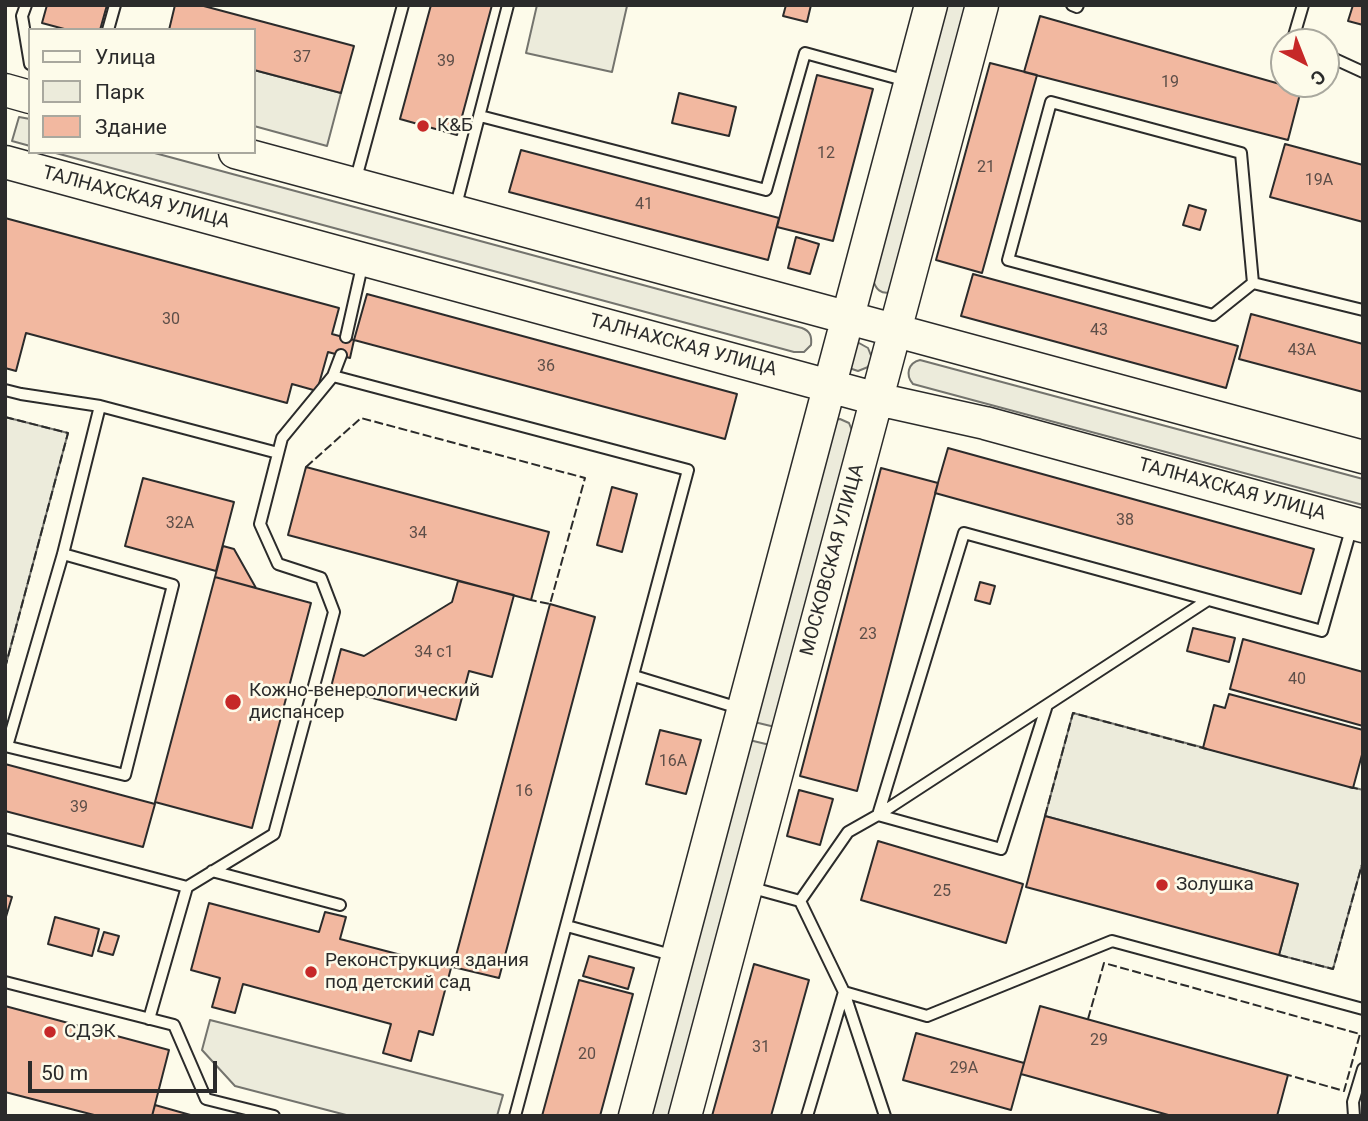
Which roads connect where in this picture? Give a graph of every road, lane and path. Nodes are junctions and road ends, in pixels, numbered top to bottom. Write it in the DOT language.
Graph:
graph roads {
  1 [pos="26,5"];
  2 [pos="115,5"];
  3 [pos="403,5"];
  4 [pos="508,5"];
  5 [pos="931,5"];
  6 [pos="982,5"];
  7 [pos="1072,5"];
  8 [pos="1078,5"];
  9 [pos="1303,5"];
  10 [pos="109,28"];
  11 [pos="1296,28"];
  12 [pos="28,53"];
  13 [pos="1340,61"];
  14 [pos="1363,72"];
  15 [pos="911,82"];
  16 [pos="5,90"];
  17 [pos="28,96"];
  18 [pos="480,116"];
  19 [pos="242,154"];
  20 [pos="5,162"];
  21 [pos="355,185"];
  22 [pos="454,212"];
  23 [pos="364,260"];
  24 [pos="1254,283"];
  25 [pos="1363,310"];
  26 [pos="848,318"];
  27 [pos="895,331"];
  28 [pos="346,337"];
  29 [pos="341,355"];
  30 [pos="332,376"];
  31 [pos="830,386"];
  32 [pos="5,390"];
  33 [pos="877,399"];
  34 [pos="100,406"];
  35 [pos="278,453"];
  36 [pos="1363,457"];
  37 [pos="1358,525"];
  38 [pos="63,554"];
  39 [pos="1208,600"];
  40 [pos="634,676"];
  41 [pos="1047,705"];
  42 [pos="743,710"];
  43 [pos="6,746"];
  44 [pos="878,815"];
  45 [pos="5,839"];
  46 [pos="212,871"];
  47 [pos="187,887"];
  48 [pos="746,887"];
  49 [pos="800,901"];
  50 [pos="340,905"];
  51 [pos="567,926"];
  52 [pos="678,957"];
  53 [pos="5,982"];
  54 [pos="844,992"];
  55 [pos="1363,1009"];
  56 [pos="149,1019"];
  57 [pos="1363,1069"];
  58 [pos="274,1116"];
  59 [pos="515,1116"];
  60 [pos="635,1116"];
  61 [pos="685,1116"];
  62 [pos="807,1116"];
  63 [pos="885,1116"];
  64 [pos="1354,1116"];
  1 -- 12 [label="lane"];
  2 -- 10 [label="lane"];
  3 -- 21 [label="lane"];
  4 -- 18 [label="lane"];
  5 -- 15 [label="street"];
  6 -- 27 [label="street, МОСКОВСКАЯ УЛИЦА"];
  7 -- 8 [label="lane"];
  9 -- 11 [label="lane"];
  13 -- 14 [label="lane"];
  15 -- 18 [label="lane"];
  15 -- 26 [label="street"];
  16 -- 17 [label="street"];
  18 -- 22 [label="lane"];
  19 -- 21 [label="street"];
  20 -- 23 [label="street, ТАЛНАХСКАЯ УЛИЦА"];
  21 -- 22 [label="street"];
  22 -- 26 [label="street"];
  23 -- 28 [label="lane"];
  23 -- 31 [label="street, ТАЛНАХСКАЯ УЛИЦА"];
  24 -- 24 [label="lane"];
  24 -- 25 [label="lane"];
  26 -- 27 [label="street"];
  26 -- 31 [label="street"];
  27 -- 33 [label="street, МОСКОВСКАЯ УЛИЦА"];
  27 -- 36 [label="street"];
  29 -- 30 [label="lane"];
  30 -- 35 [label="lane"];
  30 -- 40 [label="lane"];
  31 -- 33 [label="street, ТАЛНАХСКАЯ УЛИЦА"];
  31 -- 42 [label="street"];
  32 -- 34 [label="lane"];
  33 -- 37 [label="street, ТАЛНАХСКАЯ УЛИЦА"];
  33 -- 48 [label="street, МОСКОВСКАЯ УЛИЦА"];
  34 -- 35 [label="lane"];
  34 -- 38 [label="lane"];
  35 -- 46 [label="lane"];
  37 -- 39 [label="lane"];
  38 -- 43 [label="lane"];
  38 -- 43 [label="lane"];
  39 -- 41 [label="lane"];
  39 -- 44 [label="lane"];
  40 -- 42 [label="lane"];
  40 -- 51 [label="lane"];
  41 -- 44 [label="lane"];
  41 -- 44 [label="lane"];
  42 -- 52 [label="street"];
  44 -- 49 [label="lane"];
  45 -- 47 [label="lane"];
  46 -- 47 [label="lane"];
  46 -- 50 [label="lane"];
  47 -- 56 [label="lane"];
  48 -- 49 [label="lane"];
  48 -- 61 [label="street, МОСКОВСКАЯ УЛИЦА"];
  49 -- 54 [label="lane"];
  51 -- 52 [label="lane"];
  51 -- 59 [label="lane"];
  52 -- 60 [label="street"];
  53 -- 56 [label="lane"];
  54 -- 55 [label="lane"];
  54 -- 62 [label="lane"];
  54 -- 63 [label="lane"];
  56 -- 58 [label="lane"];
  57 -- 64 [label="lane"];
}
